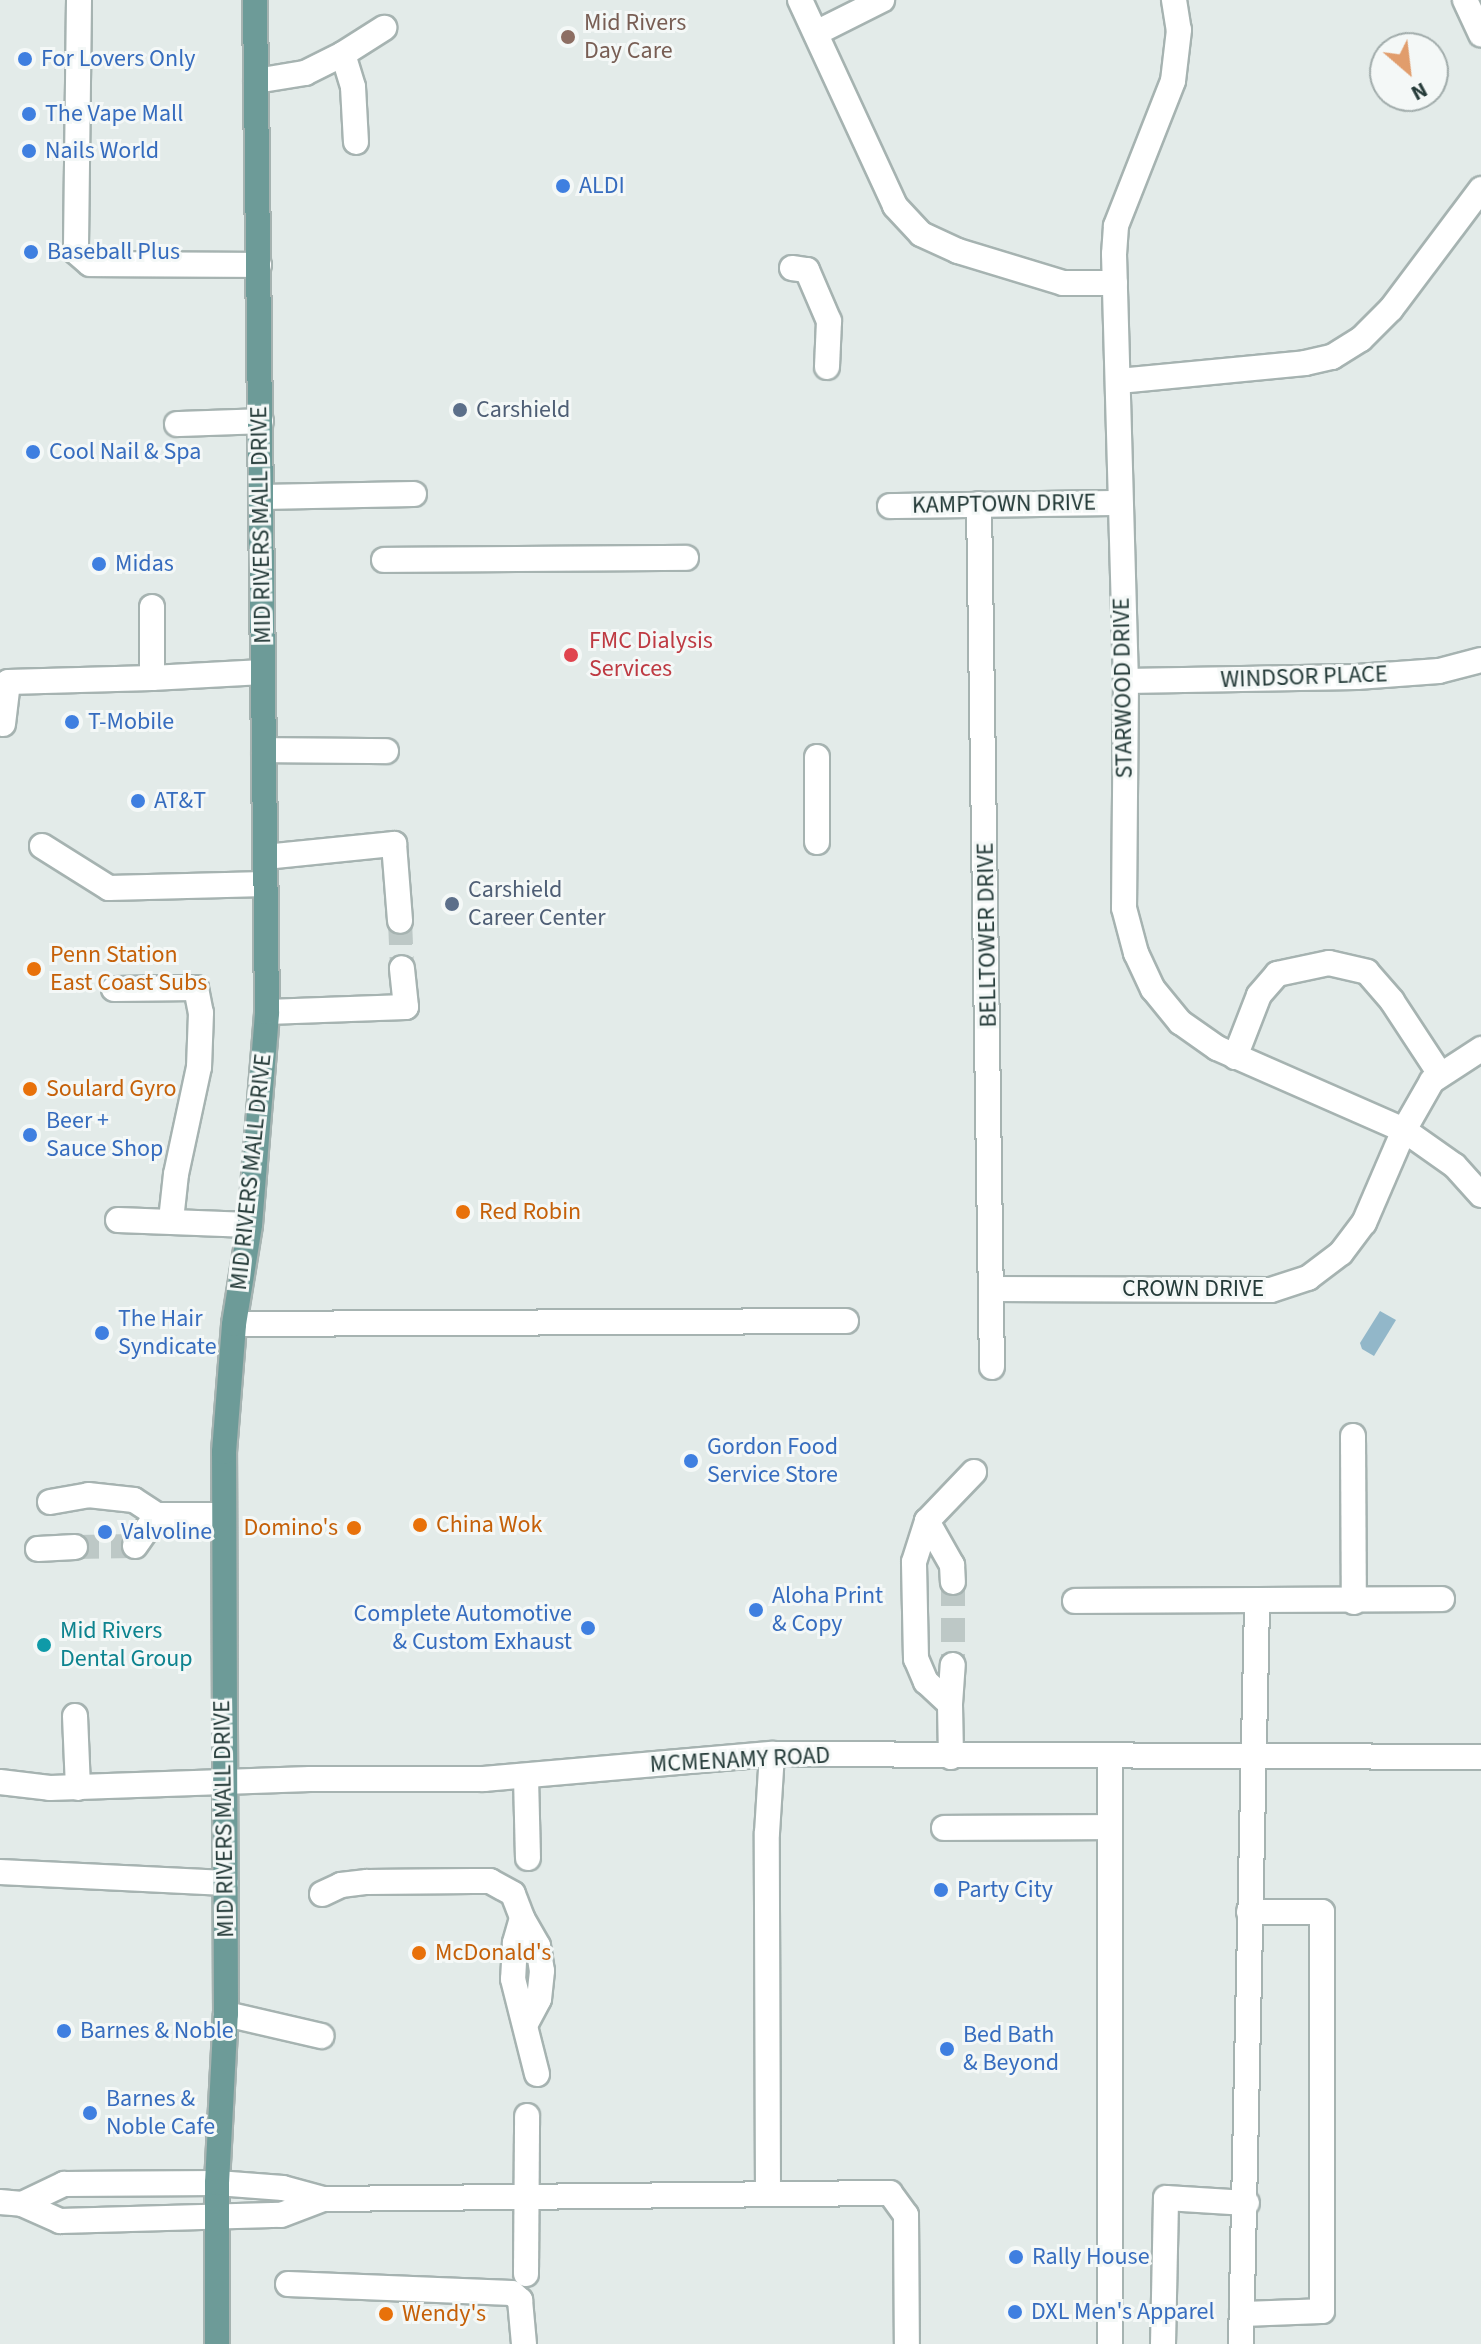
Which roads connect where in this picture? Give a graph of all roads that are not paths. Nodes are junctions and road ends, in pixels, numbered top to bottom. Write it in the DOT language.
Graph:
graph roads {
  1 [pos="79,0"];
  2 [pos="255,0"];
  3 [pos="800,0"];
  4 [pos="882,0"];
  5 [pos="1174,0"];
  6 [pos="1465,0"];
  7 [pos="384,28"];
  8 [pos="816,33"];
  9 [pos="1481,35"];
  10 [pos="343,54"];
  11 [pos="256,81"];
  12 [pos="356,142"];
  13 [pos="1481,189"];
  14 [pos="259,265"];
  15 [pos="792,268"];
  16 [pos="1115,283"];
  17 [pos="827,367"];
  18 [pos="1119,381"];
  19 [pos="261,421"];
  20 [pos="177,424"];
  21 [pos="414,494"];
  22 [pos="261,497"];
  23 [pos="1119,503"];
  24 [pos="979,504"];
  25 [pos="890,506"];
  26 [pos="686,558"];
  27 [pos="384,560"];
  28 [pos="152,607"];
  29 [pos="1481,660"];
  30 [pos="263,672"];
  31 [pos="152,678"];
  32 [pos="1126,681"];
  33 [pos="3,724"];
  34 [pos="264,750"];
  35 [pos="386,751"];
  36 [pos="817,757"];
  37 [pos="817,842"];
  38 [pos="42,846"];
  39 [pos="265,857"];
  40 [pos="265,884"];
  41 [pos="400,921"];
  42 [pos="402,968"];
  43 [pos="114,989"];
  44 [pos="267,1012"];
  45 [pos="1481,1049"];
  46 [pos="1235,1057"];
  47 [pos="1440,1074"];
  48 [pos="1404,1130"];
  49 [pos="1481,1195"];
  50 [pos="118,1220"];
  51 [pos="171,1220"];
  52 [pos="250,1225"];
  53 [pos="992,1289"];
  54 [pos="846,1321"];
  55 [pos="234,1324"];
  56 [pos="992,1367"];
  57 [pos="1353,1436"];
  58 [pos="974,1472"];
  59 [pos="50,1502"];
  60 [pos="157,1515"];
  61 [pos="223,1515"];
  62 [pos="927,1521"];
  63 [pos="135,1546"];
  64 [pos="75,1547"];
  65 [pos="38,1549"];
  66 [pos="953,1582"];
  67 [pos="1442,1599"];
  68 [pos="1075,1601"];
  69 [pos="1257,1602"];
  70 [pos="1354,1602"];
  71 [pos="953,1665"];
  72 [pos="950,1704"];
  73 [pos="75,1716"];
  74 [pos="772,1754"];
  75 [pos="951,1757"];
  76 [pos="1110,1757"];
  77 [pos="1255,1757"];
  78 [pos="1481,1757"];
  79 [pos="526,1777"];
  80 [pos="0,1782"];
  81 [pos="224,1784"];
  82 [pos="78,1788"];
  83 [pos="1110,1827"];
  84 [pos="944,1828"];
  85 [pos="528,1858"];
  86 [pos="0,1872"];
  87 [pos="226,1883"];
  88 [pos="322,1894"];
  89 [pos="1249,1912"];
  90 [pos="226,2014"];
  91 [pos="321,2036"];
  92 [pos="537,2074"];
  93 [pos="527,2116"];
  94 [pos="217,2183"];
  95 [pos="768,2193"];
  96 [pos="527,2194"];
  97 [pos="323,2199"];
  98 [pos="11,2203"];
  99 [pos="1247,2203"];
  100 [pos="216,2219"];
  101 [pos="526,2274"];
  102 [pos="288,2284"];
  103 [pos="1242,2314"];
  104 [pos="217,2344"];
  105 [pos="524,2344"];
  106 [pos="907,2344"];
  107 [pos="1110,2344"];
  108 [pos="1163,2344"];
  109 [pos="1241,2344"];
  1 -- 14 [label="street"];
  2 -- 11 [label="main road, MID RIVERS MALL DRIVE"];
  3 -- 8 [label="street"];
  4 -- 8 [label="street"];
  5 -- 16 [label="street, STARWOOD DRIVE"];
  6 -- 9 [label="street"];
  7 -- 10 [label="street"];
  8 -- 16 [label="street"];
  10 -- 11 [label="street"];
  10 -- 12 [label="street"];
  11 -- 14 [label="main road, MID RIVERS MALL DRIVE"];
  13 -- 18 [label="street"];
  14 -- 19 [label="main road, MID RIVERS MALL DRIVE"];
  15 -- 17 [label="street"];
  16 -- 18 [label="street, STARWOOD DRIVE"];
  18 -- 23 [label="street, STARWOOD DRIVE"];
  19 -- 20 [label="street"];
  19 -- 22 [label="main road, MID RIVERS MALL DRIVE"];
  21 -- 22 [label="street"];
  22 -- 30 [label="main road, MID RIVERS MALL DRIVE"];
  23 -- 24 [label="street, KAMPTOWN DRIVE"];
  23 -- 32 [label="street, STARWOOD DRIVE"];
  24 -- 25 [label="street, KAMPTOWN DRIVE"];
  24 -- 53 [label="street, BELLTOWER DRIVE"];
  26 -- 27 [label="street"];
  28 -- 31 [label="street"];
  29 -- 32 [label="street, WINDSOR PLACE"];
  30 -- 31 [label="street"];
  30 -- 34 [label="main road, MID RIVERS MALL DRIVE"];
  31 -- 33 [label="street"];
  32 -- 46 [label="street, STARWOOD DRIVE"];
  34 -- 35 [label="street"];
  34 -- 39 [label="main road, MID RIVERS MALL DRIVE"];
  36 -- 37 [label="street"];
  38 -- 40 [label="street"];
  39 -- 40 [label="main road, MID RIVERS MALL DRIVE"];
  39 -- 41 [label="street"];
  40 -- 44 [label="main road, MID RIVERS MALL DRIVE"];
  42 -- 44 [label="street"];
  43 -- 51 [label="street"];
  44 -- 52 [label="main road, MID RIVERS MALL DRIVE"];
  45 -- 47 [label="street"];
  46 -- 47 [label="street"];
  46 -- 48 [label="street, STARWOOD DRIVE"];
  47 -- 48 [label="street, CROWN DRIVE"];
  48 -- 49 [label="street, STARWOOD DRIVE"];
  48 -- 53 [label="street, CROWN DRIVE"];
  50 -- 51 [label="street"];
  51 -- 52 [label="street"];
  52 -- 55 [label="main road, MID RIVERS MALL DRIVE"];
  53 -- 56 [label="street, BELLTOWER DRIVE"];
  54 -- 55 [label="street"];
  55 -- 61 [label="main road, MID RIVERS MALL DRIVE"];
  57 -- 70 [label="street"];
  58 -- 62 [label="street"];
  59 -- 60 [label="street"];
  60 -- 61 [label="street"];
  60 -- 63 [label="street"];
  61 -- 81 [label="main road, MID RIVERS MALL DRIVE"];
  62 -- 66 [label="street"];
  62 -- 72 [label="street"];
  64 -- 65 [label="street"];
  67 -- 70 [label="street"];
  68 -- 69 [label="street"];
  69 -- 70 [label="street"];
  69 -- 77 [label="street"];
  71 -- 72 [label="street"];
  72 -- 75 [label="street"];
  73 -- 82 [label="street"];
  74 -- 75 [label="street, MCMENAMY ROAD"];
  74 -- 79 [label="street, MCMENAMY ROAD"];
  74 -- 95 [label="street"];
  75 -- 76 [label="street, MCMENAMY ROAD"];
  76 -- 77 [label="street, MCMENAMY ROAD"];
  76 -- 83 [label="street"];
  77 -- 78 [label="street, MCMENAMY ROAD"];
  77 -- 89 [label="street"];
  79 -- 81 [label="street, MCMENAMY ROAD"];
  79 -- 85 [label="street"];
  80 -- 82 [label="street, MCMENAMY ROAD"];
  81 -- 82 [label="street, MCMENAMY ROAD"];
  81 -- 87 [label="main road, MID RIVERS MALL DRIVE"];
  83 -- 84 [label="street"];
  83 -- 107 [label="street"];
  86 -- 87 [label="street"];
  87 -- 90 [label="main road, MID RIVERS MALL DRIVE"];
  88 -- 92 [label="street"];
  89 -- 99 [label="street"];
  89 -- 103 [label="street"];
  90 -- 91 [label="street"];
  90 -- 94 [label="main road, MID RIVERS MALL DRIVE"];
  93 -- 96 [label="street"];
  94 -- 97 [label="street"];
  94 -- 98 [label="street"];
  94 -- 100 [label="main road, MID RIVERS MALL DRIVE"];
  95 -- 96 [label="street"];
  95 -- 106 [label="street"];
  96 -- 97 [label="street"];
  96 -- 101 [label="street"];
  97 -- 100 [label="street"];
  98 -- 100 [label="street"];
  99 -- 103 [label="street"];
  99 -- 108 [label="street"];
  100 -- 104 [label="main road, MID RIVERS MALL DRIVE"];
  102 -- 105 [label="street"];
  103 -- 109 [label="street"];
}
